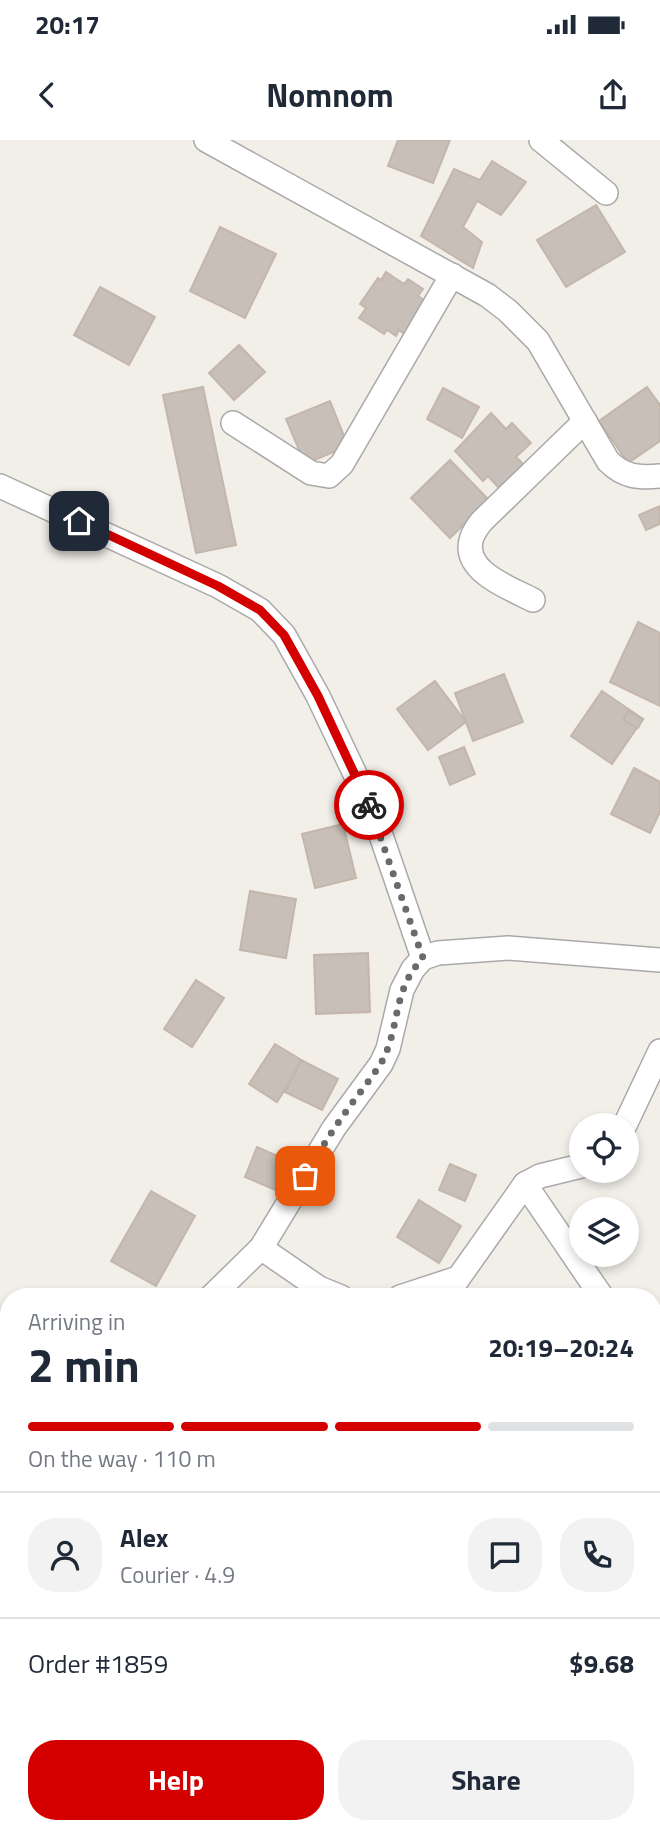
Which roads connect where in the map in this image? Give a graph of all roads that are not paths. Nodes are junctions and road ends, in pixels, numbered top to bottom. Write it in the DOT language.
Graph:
graph roads {
  1 [pos="206,140"];
  2 [pos="541,140"];
  3 [pos="606,193"];
  4 [pos="452,275"];
  5 [pos="585,421"];
  6 [pos="233,423"];
  7 [pos="660,476"];
  8 [pos="0,486"];
  9 [pos="533,600"];
  10 [pos="423,958"];
  11 [pos="660,960"];
  12 [pos="660,1051"];
  13 [pos="631,1113"];
  14 [pos="569,1169"];
  15 [pos="525,1184"];
  16 [pos="261,1248"];
  17 [pos="452,1287"];
  18 [pos="221,1288"];
  19 [pos="319,1288"];
  20 [pos="596,1288"];
  1 -- 4 [label="street"];
  2 -- 3 [label="street"];
  4 -- 5 [label="street"];
  4 -- 6 [label="street"];
  5 -- 7 [label="street"];
  5 -- 9 [label="street"];
  8 -- 10 [label="street"];
  10 -- 11 [label="street"];
  10 -- 16 [label="street"];
  12 -- 13 [label="street"];
  14 -- 15 [label="street"];
  15 -- 17 [label="street"];
  15 -- 20 [label="street"];
  16 -- 18 [label="street"];
  16 -- 19 [label="street"];
}
